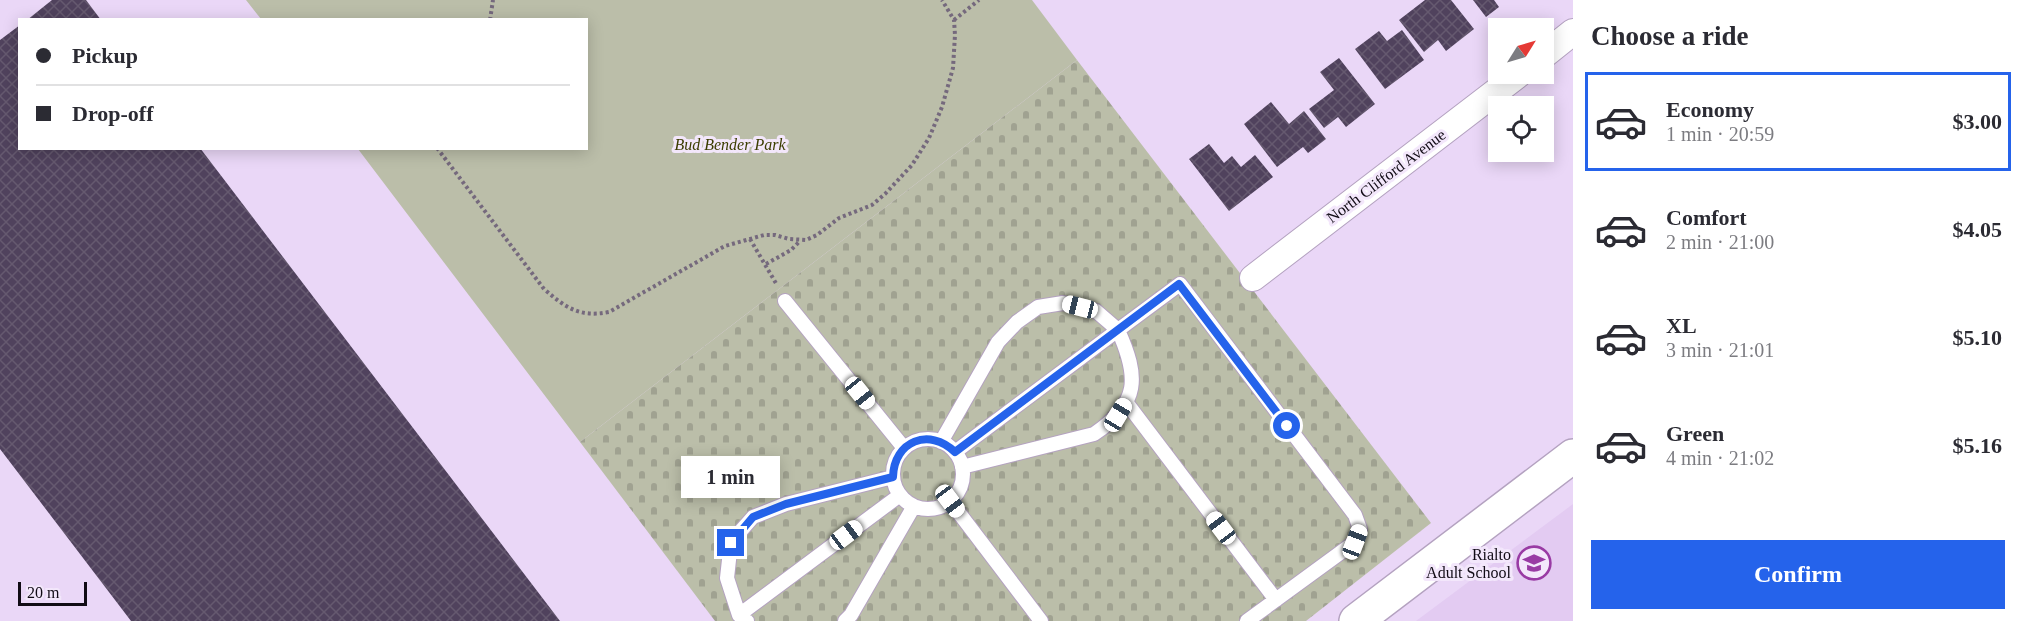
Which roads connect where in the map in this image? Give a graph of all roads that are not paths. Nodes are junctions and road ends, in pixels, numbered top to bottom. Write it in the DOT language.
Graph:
graph roads {
  1 [pos="1573,32"];
  2 [pos="1554,47"];
  3 [pos="1506,84"];
  4 [pos="1253,278"];
  5 [pos="785,302"];
  6 [pos="1118,330"];
  7 [pos="1126,402"];
  8 [pos="941,442"];
  9 [pos="904,448"];
  10 [pos="955,452"];
  11 [pos="1573,456"];
  12 [pos="962,467"];
  13 [pos="893,477"];
  14 [pos="900,495"];
  15 [pos="950,501"];
  16 [pos="914,506"];
  17 [pos="1276,600"];
  18 [pos="743,618"];
  19 [pos="845,621"];
  20 [pos="1041,621"];
  21 [pos="1247,621"];
  22 [pos="1356,621"];
  1 -- 2 [label="street"];
  3 -- 4 [label="street, North Clifford Avenue"];
  5 -- 9 [label="lane"];
  6 -- 7 [label="lane"];
  6 -- 8 [label="lane"];
  6 -- 10 [label="lane"];
  6 -- 17 [label="lane"];
  7 -- 12 [label="lane"];
  7 -- 17 [label="lane"];
  8 -- 9 [label="lane"];
  8 -- 10 [label="lane"];
  9 -- 13 [label="lane"];
  10 -- 12 [label="lane"];
  11 -- 22 [label="street"];
  12 -- 15 [label="lane"];
  13 -- 14 [label="lane"];
  13 -- 18 [label="lane"];
  14 -- 16 [label="lane"];
  14 -- 18 [label="lane"];
  15 -- 16 [label="lane"];
  15 -- 20 [label="lane"];
  16 -- 19 [label="lane"];
  17 -- 21 [label="lane"];
}
